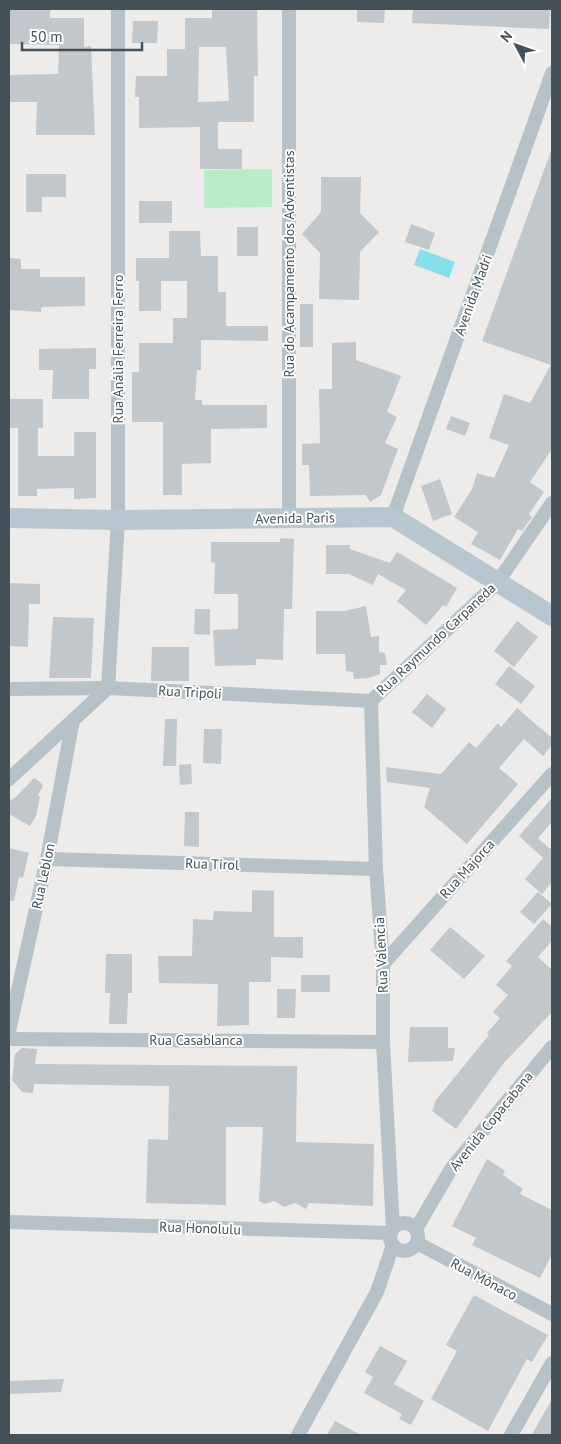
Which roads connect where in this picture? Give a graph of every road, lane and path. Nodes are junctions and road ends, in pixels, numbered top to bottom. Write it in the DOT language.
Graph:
graph roads {
  1 [pos="118,9"];
  2 [pos="289,9"];
  3 [pos="552,73"];
  4 [pos="552,502"];
  5 [pos="393,517"];
  6 [pos="9,518"];
  7 [pos="289,519"];
  8 [pos="118,520"];
  9 [pos="497,583"];
  10 [pos="552,616"];
  11 [pos="108,688"];
  12 [pos="9,689"];
  13 [pos="371,701"];
  14 [pos="73,720"];
  15 [pos="552,774"];
  16 [pos="9,779"];
  17 [pos="47,859"];
  18 [pos="376,869"];
  19 [pos="383,964"];
  20 [pos="9,1031"];
  21 [pos="9,1039"];
  22 [pos="383,1042"];
  23 [pos="552,1047"];
  24 [pos="9,1222"];
  25 [pos="403,1234"];
  26 [pos="552,1314"];
  27 [pos="552,1363"];
  28 [pos="298,1435"];
  29 [pos="510,1435"];
  1 -- 8 [label="street, Rua Anália Ferreira Ferro"];
  2 -- 7 [label="street, Rua do Acampamento dos Adventistas"];
  3 -- 5 [label="street, Avenida Madri"];
  4 -- 9 [label="street, Rua Raymundo Carpaneda"];
  5 -- 7 [label="street, Avenida Paris"];
  5 -- 9 [label="street"];
  6 -- 8 [label="street, Avenida Paris"];
  7 -- 8 [label="street, Avenida Paris"];
  8 -- 11 [label="street, Rua Anália Ferreira Ferro"];
  9 -- 10 [label="street"];
  9 -- 13 [label="street, Rua Raymundo Carpaneda"];
  11 -- 12 [label="street, Rua Tripoli"];
  11 -- 13 [label="street, Rua Tripoli"];
  11 -- 14 [label="street"];
  13 -- 18 [label="street, Rua Valencia"];
  14 -- 16 [label="street"];
  14 -- 17 [label="street, Rua Leblon"];
  15 -- 19 [label="street, Rua Majorca"];
  17 -- 18 [label="street, Rua Tirol"];
  17 -- 20 [label="street, Rua Leblon"];
  18 -- 19 [label="street, Rua Valencia"];
  19 -- 22 [label="street, Rua Valencia"];
  21 -- 22 [label="street, Rua Casablanca"];
  22 -- 25 [label="street, Rua Valencia"];
  23 -- 25 [label="street, Avenida Copacabana"];
  24 -- 25 [label="street, Rua Honolulu"];
  25 -- 26 [label="street, Rua Mônaco"];
  25 -- 28 [label="street, Avenida Copacabana"];
  27 -- 29 [label="street"];
}
